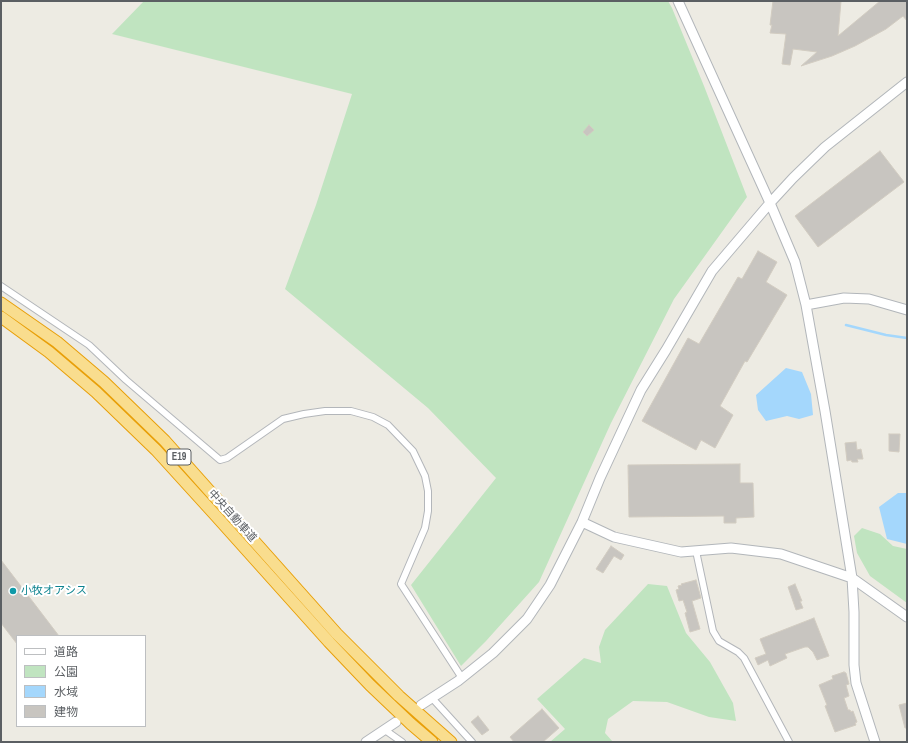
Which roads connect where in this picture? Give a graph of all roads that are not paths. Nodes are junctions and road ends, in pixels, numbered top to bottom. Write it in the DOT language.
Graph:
graph roads {
  1 [pos="678,1"];
  2 [pos="907,82"];
  3 [pos="770,203"];
  4 [pos="1,286"];
  5 [pos="1,303"];
  6 [pos="806,305"];
  7 [pos="907,310"];
  8 [pos="1,317"];
  9 [pos="582,522"];
  10 [pos="696,551"];
  11 [pos="852,578"];
  12 [pos="907,617"];
  13 [pos="462,678"];
  14 [pos="432,698"];
  15 [pos="421,705"];
  16 [pos="396,722"];
  17 [pos="384,730"];
  18 [pos="366,742"];
  19 [pos="402,742"];
  20 [pos="432,742"];
  21 [pos="451,742"];
  22 [pos="472,742"];
  23 [pos="788,742"];
  24 [pos="875,742"];
  1 -- 3 [label="street"];
  2 -- 3 [label="street"];
  3 -- 6 [label="street"];
  3 -- 9 [label="street"];
  4 -- 13 [label="street"];
  5 -- 21 [label="highway, 中央自動車道 / E19"];
  6 -- 7 [label="street"];
  6 -- 11 [label="street"];
  8 -- 20 [label="highway, 中央自動車道 / E19"];
  9 -- 10 [label="street"];
  9 -- 13 [label="street"];
  10 -- 11 [label="street"];
  10 -- 23 [label="street"];
  11 -- 12 [label="street"];
  11 -- 24 [label="street"];
  13 -- 14 [label="street"];
  14 -- 15 [label="street"];
  14 -- 22 [label="street"];
  16 -- 17 [label="street"];
  17 -- 18 [label="street"];
  17 -- 19 [label="street"];
}
